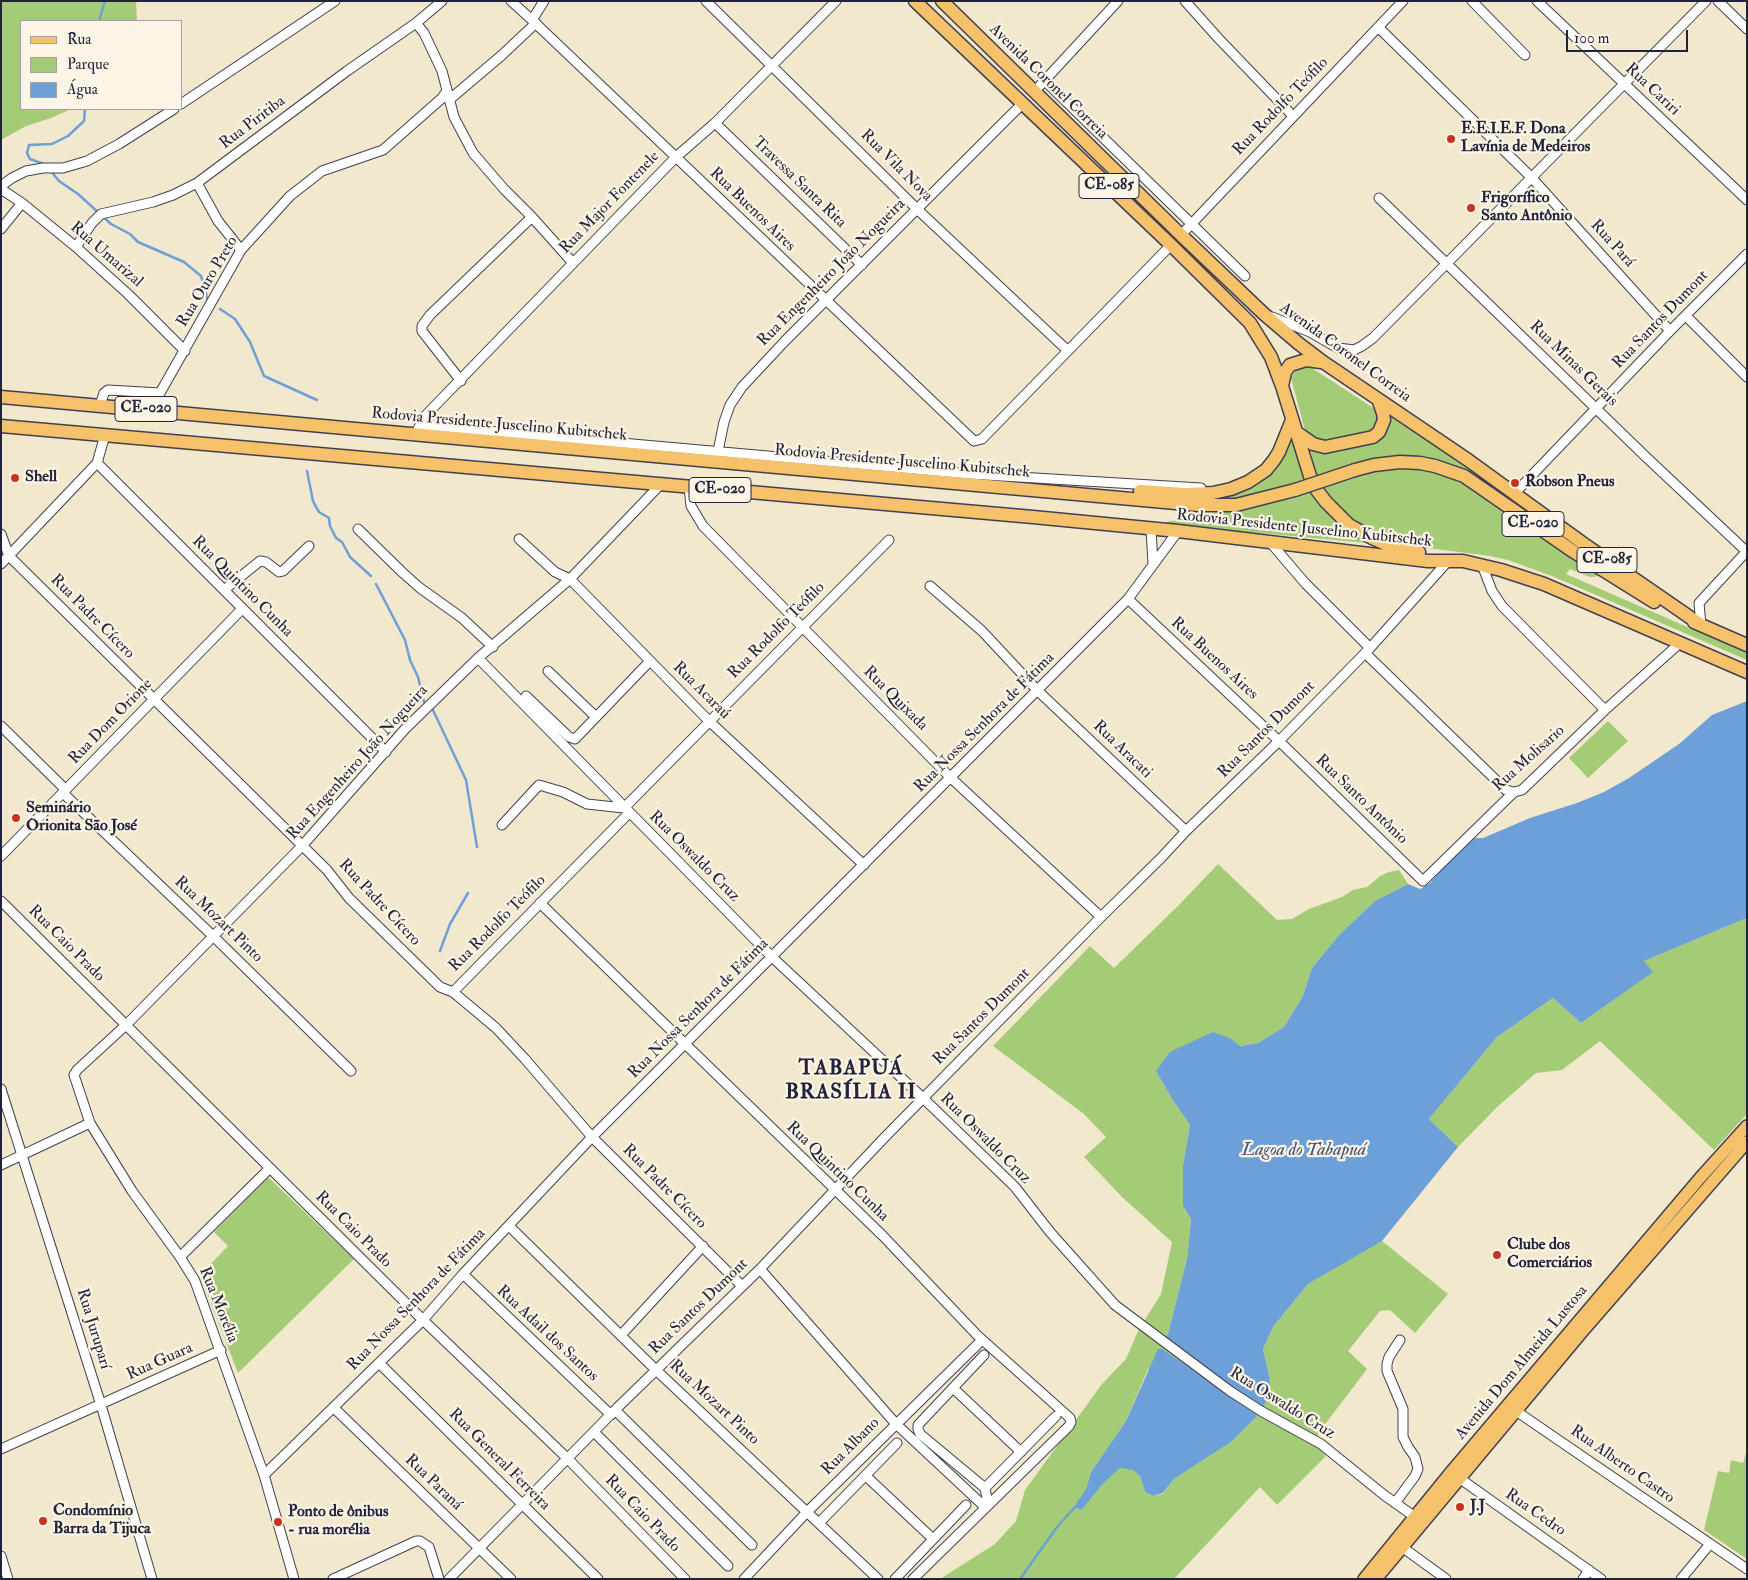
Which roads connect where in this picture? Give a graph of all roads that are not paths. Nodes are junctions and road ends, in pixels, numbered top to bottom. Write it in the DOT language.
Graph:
graph roads {
  1 [pos="335,1"];
  2 [pos="442,1"];
  3 [pos="511,1"];
  4 [pos="544,1"];
  5 [pos="706,1"];
  6 [pos="836,1"];
  7 [pos="915,1"];
  8 [pos="942,1"];
  9 [pos="1185,1"];
  10 [pos="1403,1"];
  11 [pos="1472,1"];
  12 [pos="1706,1"];
  13 [pos="1718,1"];
  14 [pos="1116,2"];
  15 [pos="1540,2"];
  16 [pos="534,22"];
  17 [pos="416,24"];
  18 [pos="1378,27"];
  19 [pos="1747,28"];
  20 [pos="1525,54"];
  21 [pos="771,65"];
  22 [pos="1045,81"];
  23 [pos="1623,84"];
  24 [pos="1034,92"];
  25 [pos="448,96"];
  26 [pos="182,103"];
  27 [pos="1022,104"];
  28 [pos="172,110"];
  29 [pos="1293,116"];
  30 [pos="715,123"];
  31 [pos="676,157"];
  32 [pos="1532,177"];
  33 [pos="197,183"];
  34 [pos="1,187"];
  35 [pos="1378,198"];
  36 [pos="1747,200"];
  37 [pos="22,203"];
  38 [pos="917,209"];
  39 [pos="532,217"];
  40 [pos="1191,224"];
  41 [pos="1,229"];
  42 [pos="1181,235"];
  43 [pos="1171,245"];
  44 [pos="76,247"];
  45 [pos="241,250"];
  46 [pos="1747,254"];
  47 [pos="573,262"];
  48 [pos="1446,263"];
  49 [pos="862,265"];
  50 [pos="1245,276"];
  51 [pos="825,301"];
  52 [pos="1264,314"];
  53 [pos="1686,316"];
  54 [pos="1670,331"];
  55 [pos="185,350"];
  56 [pos="1067,350"];
  57 [pos="1324,362"];
  58 [pos="1747,377"];
  59 [pos="460,381"];
  60 [pos="1282,386"];
  61 [pos="1,397"];
  62 [pos="1378,399"];
  63 [pos="100,405"];
  64 [pos="1597,408"];
  65 [pos="1,426"];
  66 [pos="1294,426"];
  67 [pos="418,430"];
  68 [pos="105,435"];
  69 [pos="717,457"];
  70 [pos="98,463"];
  71 [pos="660,484"];
  72 [pos="689,487"];
  73 [pos="1020,488"];
  74 [pos="1231,489"];
  75 [pos="1514,494"];
  76 [pos="358,529"];
  77 [pos="1151,529"];
  78 [pos="1178,531"];
  79 [pos="1,534"];
  80 [pos="519,539"];
  81 [pos="889,540"];
  82 [pos="1270,542"];
  83 [pos="309,546"];
  84 [pos="1746,551"];
  85 [pos="9,556"];
  86 [pos="1446,560"];
  87 [pos="1,564"];
  88 [pos="1153,564"];
  89 [pos="1482,565"];
  90 [pos="570,579"];
  91 [pos="930,586"];
  92 [pos="224,590"];
  93 [pos="1128,599"];
  94 [pos="242,609"];
  95 [pos="1700,625"];
  96 [pos="802,627"];
  97 [pos="1680,643"];
  98 [pos="1747,644"];
  99 [pos="493,647"];
  100 [pos="1367,651"];
  101 [pos="478,658"];
  102 [pos="650,661"];
  103 [pos="548,671"];
  104 [pos="1747,672"];
  105 [pos="1038,691"];
  106 [pos="526,696"];
  107 [pos="155,700"];
  108 [pos="1605,710"];
  109 [pos="596,717"];
  110 [pos="709,721"];
  111 [pos="1,726"];
  112 [pos="1279,741"];
  113 [pos="386,752"];
  114 [pos="951,778"];
  115 [pos="65,791"];
  116 [pos="1514,792"];
  117 [pos="627,810"];
  118 [pos="502,825"];
  119 [pos="1186,832"];
  120 [pos="302,846"];
  121 [pos="1,856"];
  122 [pos="864,865"];
  123 [pos="1423,881"];
  124 [pos="1,901"];
  125 [pos="540,903"];
  126 [pos="1100,917"];
  127 [pos="213,936"];
  128 [pos="772,957"];
  129 [pos="453,992"];
  130 [pos="126,1025"];
  131 [pos="685,1046"];
  132 [pos="351,1071"];
  133 [pos="1,1089"];
  134 [pos="923,1098"];
  135 [pos="90,1123"];
  136 [pos="1747,1126"];
  137 [pos="592,1137"];
  138 [pos="1747,1142"];
  139 [pos="23,1155"];
  140 [pos="1,1165"];
  141 [pos="270,1168"];
  142 [pos="1704,1182"];
  143 [pos="834,1190"];
  144 [pos="1671,1220"];
  145 [pos="509,1226"];
  146 [pos="703,1246"];
  147 [pos="180,1257"];
  148 [pos="760,1269"];
  149 [pos="463,1274"];
  150 [pos="742,1286"];
  151 [pos="423,1320"];
  152 [pos="622,1334"];
  153 [pos="982,1340"];
  154 [pos="1400,1340"];
  155 [pos="221,1350"];
  156 [pos="984,1356"];
  157 [pos="378,1362"];
  158 [pos="656,1370"];
  159 [pos="953,1388"];
  160 [pos="100,1405"];
  161 [pos="334,1408"];
  162 [pos="1516,1411"];
  163 [pos="613,1412"];
  164 [pos="1056,1416"];
  165 [pos="896,1424"];
  166 [pos="594,1432"];
  167 [pos="897,1443"];
  168 [pos="1,1449"];
  169 [pos="1021,1452"];
  170 [pos="568,1458"];
  171 [pos="264,1475"];
  172 [pos="1455,1475"];
  173 [pos="866,1476"];
  174 [pos="985,1488"];
  175 [pos="1395,1503"];
  176 [pos="522,1504"];
  177 [pos="966,1505"];
  178 [pos="987,1506"];
  179 [pos="807,1512"];
  180 [pos="1415,1517"];
  181 [pos="819,1523"];
  182 [pos="933,1539"];
  183 [pos="752,1544"];
  184 [pos="1710,1544"];
  185 [pos="1402,1547"];
  186 [pos="479,1548"];
  187 [pos="1,1556"];
  188 [pos="728,1566"];
  189 [pos="1589,1570"];
  190 [pos="1747,1570"];
  191 [pos="8,1579"];
  192 [pos="152,1579"];
  193 [pos="294,1579"];
  194 [pos="333,1579"];
  195 [pos="439,1579"];
  196 [pos="449,1579"];
  197 [pos="511,1579"];
  198 [pos="598,1579"];
  199 [pos="685,1579"];
  200 [pos="744,1579"];
  201 [pos="878,1579"];
  202 [pos="895,1579"];
  203 [pos="914,1579"];
  204 [pos="1364,1579"];
  205 [pos="1376,1579"];
  206 [pos="1446,1579"];
  207 [pos="1583,1579"];
  208 [pos="1602,1579"];
  209 [pos="1681,1579"];
  1 -- 26 [label="street"];
  2 -- 17 [label="street, Rua Piritiba"];
  3 -- 16 [label="street, Rua Buenos Aires"];
  4 -- 16 [label="street, Rua Ouro Preto"];
  5 -- 21 [label="street, Rua Vila Nova"];
  6 -- 21 [label="street, Rua Major Fontenele"];
  7 -- 27 [label="highway, Avenida Coronel Correia / CE-085"];
  8 -- 24 [label="highway, Avenida Coronel Correia / CE-085"];
  9 -- 29 [label="street"];
  10 -- 18 [label="street, Rua Rodolfo Teófilo"];
  11 -- 20 [label="street"];
  12 -- 23 [label="street"];
  13 -- 19 [label="street"];
  14 -- 22 [label="street"];
  15 -- 23 [label="street, Rua Cariri"];
  16 -- 25 [label="street, Rua Ouro Preto"];
  16 -- 31 [label="street, Rua Buenos Aires"];
  17 -- 25 [label="street"];
  17 -- 33 [label="street, Rua Piritiba"];
  18 -- 29 [label="street, Rua Rodolfo Teófilo"];
  18 -- 32 [label="street, Rua Pará"];
  21 -- 30 [label="street, Rua Major Fontenele"];
  21 -- 38 [label="street, Rua Vila Nova"];
  22 -- 24 [label="street"];
  22 -- 40 [label="street"];
  23 -- 32 [label="street"];
  23 -- 36 [label="street, Rua Cariri"];
  24 -- 42 [label="highway, Avenida Coronel Correia / CE-085"];
  25 -- 39 [label="street"];
  25 -- 45 [label="street, Rua Ouro Preto"];
  27 -- 38 [label="street, Rua Engenheiro João Nogueira"];
  27 -- 43 [label="highway, Avenida Coronel Correia / CE-085"];
  28 -- 34 [label="street, Rua Umarizal"];
  29 -- 40 [label="street, Rua Rodolfo Teófilo"];
  30 -- 31 [label="street, Rua Major Fontenele"];
  30 -- 49 [label="street, Travessa Santa Rita"];
  31 -- 47 [label="street, Rua Major Fontenele"];
  31 -- 51 [label="street, Rua Buenos Aires"];
  32 -- 48 [label="street"];
  32 -- 54 [label="street, Rua Pará"];
  33 -- 44 [label="street, Rua Piritiba"];
  33 -- 45 [label="street"];
  34 -- 37 [label="street, Rua Umarizal"];
  35 -- 48 [label="street, Rua Minas Gerais"];
  37 -- 41 [label="street"];
  37 -- 44 [label="street, Rua Umarizal"];
  38 -- 49 [label="street, Rua Engenheiro João Nogueira"];
  38 -- 56 [label="street, Rua Vila Nova"];
  39 -- 47 [label="street"];
  39 -- 59 [label="street"];
  40 -- 42 [label="street, Rua Rodolfo Teófilo"];
  40 -- 50 [label="street"];
  42 -- 52 [label="highway, Avenida Coronel Correia / CE-085"];
  43 -- 56 [label="street"];
  43 -- 60 [label="highway, Avenida Coronel Correia / CE-085"];
  44 -- 55 [label="street, Rua Umarizal"];
  45 -- 55 [label="street, Rua Ouro Preto"];
  46 -- 53 [label="street, Rua Santos Dumont"];
  47 -- 59 [label="street, Rua Major Fontenele"];
  48 -- 52 [label="street"];
  48 -- 64 [label="street, Rua Minas Gerais"];
  49 -- 51 [label="street, Rua Engenheiro João Nogueira"];
  51 -- 56 [label="street, Rua Buenos Aires"];
  51 -- 69 [label="street, Rua Engenheiro João Nogueira"];
  52 -- 57 [label="highway, Avenida Coronel Correia / CE-085"];
  53 -- 54 [label="street, Rua Santos Dumont"];
  53 -- 58 [label="street"];
  54 -- 64 [label="street, Rua Santos Dumont"];
  55 -- 63 [label="street, Rua Ouro Preto"];
  57 -- 60 [label="highway"];
  57 -- 62 [label="highway, Avenida Coronel Correia / CE-085"];
  59 -- 67 [label="street, Rua Major Fontenele"];
  60 -- 66 [label="highway, Avenida Coronel Correia / CE-085"];
  61 -- 63 [label="highway, Rodovia Presidente Juscelino Kubitschek / CE-020"];
  62 -- 66 [label="highway"];
  62 -- 75 [label="highway, Avenida Coronel Correia / CE-085"];
  63 -- 67 [label="highway, Rodovia Presidente Juscelino Kubitschek / CE-020"];
  64 -- 75 [label="street, Rua Santos Dumont"];
  64 -- 84 [label="street, Rua Minas Gerais"];
  65 -- 68 [label="highway, Rodovia Presidente Juscelino Kubitschek / CE-020"];
  66 -- 74 [label="highway"];
  66 -- 86 [label="highway, Avenida Coronel Correia / CE-085"];
  67 -- 69 [label="highway, Rodovia Presidente Juscelino Kubitschek / CE-020"];
  68 -- 70 [label="street"];
  68 -- 71 [label="highway, Rodovia Presidente Juscelino Kubitschek / CE-020"];
  69 -- 73 [label="highway, Rodovia Presidente Juscelino Kubitschek / CE-020"];
  69 -- 74 [label="street"];
  70 -- 85 [label="street"];
  70 -- 92 [label="street, Rua Quintino Cunha"];
  71 -- 72 [label="highway, Rodovia Presidente Juscelino Kubitschek / CE-020"];
  71 -- 90 [label="street, Rua Engenheiro João Nogueira"];
  72 -- 77 [label="highway, Rodovia Presidente Juscelino Kubitschek / CE-020"];
  72 -- 96 [label="street, Rua Quixada"];
  73 -- 74 [label="highway"];
  73 -- 95 [label="highway, Rodovia Presidente Juscelino Kubitschek / CE-020, bridge"];
  75 -- 95 [label="highway, Avenida Coronel Correia / CE-085"];
  76 -- 99 [label="street"];
  77 -- 78 [label="highway, Rodovia Presidente Juscelino Kubitschek / CE-020"];
  77 -- 88 [label="street"];
  78 -- 82 [label="highway, Rodovia Presidente Juscelino Kubitschek / CE-020"];
  78 -- 88 [label="street, Rua Nossa Senhora de Fátima"];
  79 -- 85 [label="street, Rua Padre Cícero"];
  80 -- 90 [label="street, Rua Acaraú"];
  81 -- 96 [label="street, Rua Rodolfo Teófilo"];
  82 -- 86 [label="highway, Rodovia Presidente Juscelino Kubitschek / CE-020"];
  82 -- 100 [label="street"];
  83 -- 92 [label="street"];
  84 -- 95 [label="street"];
  85 -- 87 [label="street"];
  85 -- 107 [label="street, Rua Padre Cícero"];
  86 -- 89 [label="highway, Rodovia Presidente Juscelino Kubitschek / CE-020"];
  86 -- 100 [label="street, Rua Santos Dumont"];
  88 -- 93 [label="street, Rua Nossa Senhora de Fátima"];
  89 -- 97 [label="highway, Rodovia Presidente Juscelino Kubitschek / CE-020"];
  89 -- 108 [label="street"];
  90 -- 99 [label="street, Rua Engenheiro João Nogueira"];
  90 -- 102 [label="street, Rua Acaraú"];
  91 -- 105 [label="street, Rua Aracati"];
  92 -- 94 [label="street, Rua Quintino Cunha"];
  93 -- 105 [label="street, Rua Nossa Senhora de Fátima"];
  93 -- 112 [label="street, Rua Buenos Aires"];
  94 -- 107 [label="street, Rua Dom Orione"];
  94 -- 113 [label="street, Rua Quintino Cunha"];
  95 -- 98 [label="highway, Rodovia Presidente Juscelino Kubitschek / CE-020"];
  96 -- 110 [label="street, Rua Rodolfo Teófilo"];
  96 -- 114 [label="street, Rua Quixada"];
  97 -- 104 [label="highway, Rodovia Presidente Juscelino Kubitschek / CE-020"];
  97 -- 108 [label="street, Rua Molisario"];
  99 -- 101 [label="street, Rua Engenheiro João Nogueira"];
  100 -- 112 [label="street, Rua Santos Dumont"];
  100 -- 116 [label="street"];
  101 -- 113 [label="street, Rua Engenheiro João Nogueira"];
  101 -- 117 [label="street, Rua Oswaldo Cruz"];
  102 -- 109 [label="street"];
  102 -- 110 [label="street, Rua Acaraú"];
  103 -- 109 [label="street"];
  105 -- 114 [label="street, Rua Nossa Senhora de Fátima"];
  105 -- 119 [label="street, Rua Aracati"];
  106 -- 109 [label="street"];
  107 -- 115 [label="street, Rua Dom Orione"];
  107 -- 120 [label="street, Rua Padre Cícero"];
  108 -- 116 [label="street, Rua Molisario"];
  110 -- 117 [label="street, Rua Rodolfo Teófilo"];
  110 -- 122 [label="street, Rua Acaraú"];
  111 -- 115 [label="street, Rua Mozart Pinto"];
  112 -- 119 [label="street, Rua Santos Dumont"];
  112 -- 123 [label="street, Rua Santo Antônio"];
  113 -- 120 [label="street, Rua Engenheiro João Nogueira"];
  114 -- 122 [label="street, Rua Nossa Senhora de Fátima"];
  114 -- 126 [label="street, Rua Quixada"];
  115 -- 121 [label="street, Rua Dom Orione"];
  115 -- 127 [label="street, Rua Mozart Pinto"];
  116 -- 123 [label="street, Rua Molisario"];
  117 -- 118 [label="street"];
  117 -- 125 [label="street, Rua Rodolfo Teófilo"];
  117 -- 128 [label="street, Rua Oswaldo Cruz"];
  119 -- 126 [label="street, Rua Santos Dumont"];
  120 -- 127 [label="street, Rua Engenheiro João Nogueira"];
  120 -- 129 [label="street, Rua Padre Cícero"];
  122 -- 128 [label="street, Rua Nossa Senhora de Fátima"];
  124 -- 130 [label="street, Rua Caio Prado"];
  125 -- 129 [label="street, Rua Rodolfo Teófilo"];
  125 -- 131 [label="street, Rua Quintino Cunha"];
  126 -- 134 [label="street, Rua Santos Dumont"];
  127 -- 130 [label="street, Rua Engenheiro João Nogueira"];
  127 -- 132 [label="street, Rua Mozart Pinto"];
  128 -- 131 [label="street, Rua Nossa Senhora de Fátima"];
  128 -- 134 [label="street, Rua Oswaldo Cruz"];
  129 -- 137 [label="street, Rua Padre Cícero"];
  130 -- 135 [label="street, Rua Morélia"];
  130 -- 141 [label="street, Rua Caio Prado"];
  131 -- 137 [label="street, Rua Nossa Senhora de Fátima"];
  131 -- 143 [label="street, Rua Quintino Cunha"];
  133 -- 139 [label="street, Rua Juruparí"];
  134 -- 143 [label="street, Rua Santos Dumont"];
  134 -- 175 [label="street, Rua Oswaldo Cruz"];
  135 -- 139 [label="street"];
  135 -- 147 [label="street, Rua Morélia"];
  136 -- 142 [label="main road, Avenida Dom Almeida Lustosa"];
  137 -- 145 [label="street, Rua Nossa Senhora de Fátima"];
  137 -- 146 [label="street, Rua Padre Cícero"];
  138 -- 142 [label="main road, Avenida Dom Almeida Lustosa"];
  139 -- 140 [label="street"];
  139 -- 160 [label="street, Rua Juruparí"];
  141 -- 147 [label="street"];
  141 -- 151 [label="street, Rua Caio Prado"];
  142 -- 144 [label="main road, Avenida Dom Almeida Lustosa"];
  143 -- 148 [label="street, Rua Santos Dumont"];
  143 -- 153 [label="street, Rua Quintino Cunha"];
  144 -- 162 [label="main road, Avenida Dom Almeida Lustosa"];
  144 -- 172 [label="main road, Avenida Dom Almeida Lustosa"];
  145 -- 149 [label="street, Rua Nossa Senhora de Fátima"];
  145 -- 152 [label="street, Rua Mozart Pinto"];
  146 -- 150 [label="street, Rua Padre Cícero"];
  146 -- 152 [label="street"];
  147 -- 155 [label="street, Rua Morélia"];
  148 -- 150 [label="street, Rua Santos Dumont"];
  148 -- 165 [label="street"];
  149 -- 151 [label="street, Rua Nossa Senhora de Fátima"];
  149 -- 163 [label="street, Rua Adail dos Santos"];
  150 -- 158 [label="street, Rua Santos Dumont"];
  151 -- 157 [label="street, Rua Nossa Senhora de Fátima"];
  151 -- 170 [label="street, Rua Caio Prado"];
  152 -- 158 [label="street, Rua Mozart Pinto"];
  153 -- 165 [label="street, Rua Albano"];
  153 -- 178 [label="street, Rua Quintino Cunha"];
  154 -- 175 [label="street"];
  155 -- 160 [label="street, Rua Guara"];
  155 -- 171 [label="street, Rua Morélia"];
  156 -- 159 [label="street"];
  157 -- 161 [label="street, Rua Nossa Senhora de Fátima"];
  157 -- 176 [label="street, Rua General Ferreira"];
  158 -- 163 [label="street, Rua Santos Dumont"];
  158 -- 179 [label="street, Rua Mozart Pinto"];
  159 -- 169 [label="street"];
  159 -- 174 [label="street"];
  160 -- 168 [label="street, Rua Guara"];
  160 -- 192 [label="street, Rua Juruparí"];
  161 -- 171 [label="street, Rua Nossa Senhora de Fátima"];
  161 -- 186 [label="street, Rua Paraná"];
  162 -- 172 [label="main road, Avenida Dom Almeida Lustosa"];
  162 -- 184 [label="street, Rua Alberto Castro"];
  163 -- 166 [label="street, Rua Santos Dumont"];
  163 -- 183 [label="street, Rua Adail dos Santos"];
  164 -- 169 [label="street"];
  165 -- 178 [label="street"];
  165 -- 179 [label="street, Rua Albano"];
  166 -- 170 [label="street, Rua Santos Dumont"];
  166 -- 188 [label="street"];
  167 -- 173 [label="street"];
  169 -- 174 [label="street"];
  170 -- 176 [label="street, Rua Santos Dumont"];
  170 -- 199 [label="street, Rua Caio Prado"];
  171 -- 193 [label="street, Rua Morélia"];
  172 -- 180 [label="main road, Avenida Dom Almeida Lustosa"];
  172 -- 185 [label="main road, Avenida Dom Almeida Lustosa"];
  172 -- 189 [label="street, Rua Cedro"];
  173 -- 181 [label="street"];
  173 -- 182 [label="street"];
  174 -- 178 [label="street"];
  175 -- 180 [label="street, Rua Oswaldo Cruz"];
  176 -- 186 [label="street, Rua Santos Dumont"];
  176 -- 198 [label="street, Rua General Ferreira"];
  177 -- 182 [label="street"];
  178 -- 203 [label="street"];
  179 -- 181 [label="street, Rua Mozart Pinto"];
  179 -- 200 [label="street, Rua Albano"];
  180 -- 204 [label="main road, Avenida Dom Almeida Lustosa"];
  181 -- 201 [label="street, Rua Mozart Pinto"];
  182 -- 202 [label="street"];
  184 -- 190 [label="street, Rua Alberto Castro"];
  184 -- 209 [label="street"];
  185 -- 205 [label="main road, Avenida Dom Almeida Lustosa"];
  185 -- 206 [label="street"];
  186 -- 196 [label="street, Rua Santos Dumont"];
  186 -- 197 [label="street, Rua Paraná"];
  187 -- 191 [label="street"];
  189 -- 207 [label="street"];
  189 -- 208 [label="street, Rua Cedro"];
  194 -- 195 [label="street"];
}
